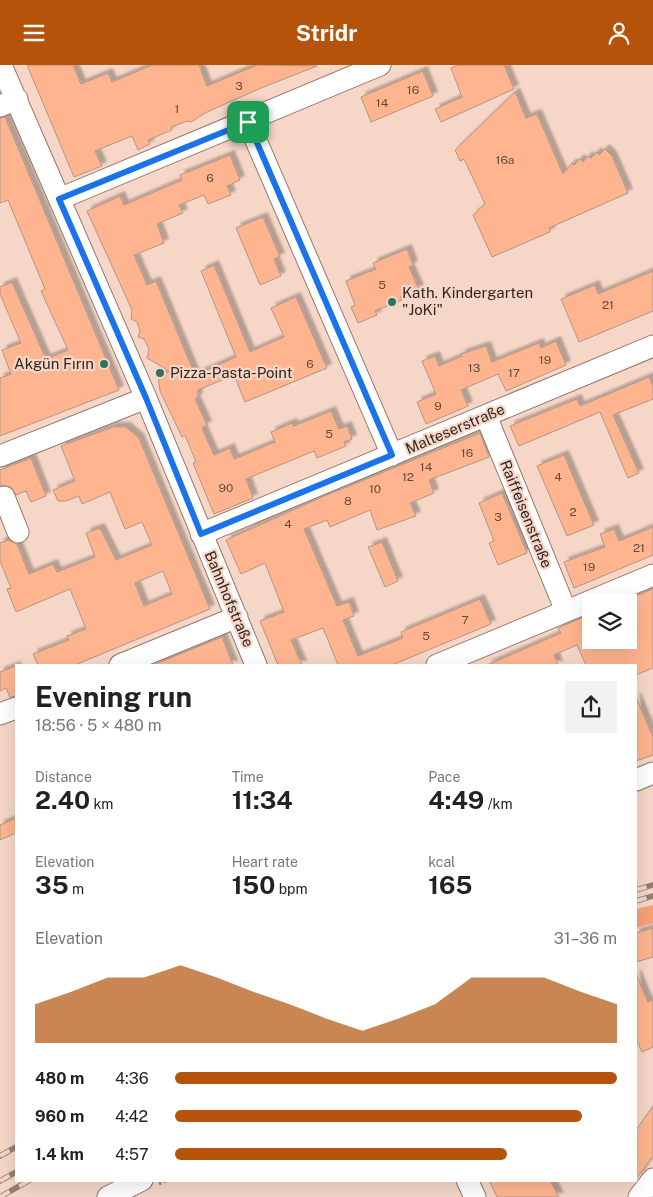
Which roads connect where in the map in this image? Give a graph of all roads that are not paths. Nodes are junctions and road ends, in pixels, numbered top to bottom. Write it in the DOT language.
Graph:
graph roads {
  1 [pos="1,65"];
  2 [pos="380,65"];
  3 [pos="8,103"];
  4 [pos="248,122"];
  5 [pos="59,199"];
  6 [pos="653,346"];
  7 [pos="146,398"];
  8 [pos="486,416"];
  9 [pos="392,455"];
  10 [pos="0,456"];
  11 [pos="4,497"];
  12 [pos="18,532"];
  13 [pos="201,534"];
  14 [pos="653,575"];
  15 [pos="566,611"];
  16 [pos="237,617"];
  17 [pos="122,664"];
  18 [pos="256,664"];
  19 [pos="440,664"];
  20 [pos="15,708"];
  21 [pos="0,714"];
  22 [pos="653,773"];
  23 [pos="637,780"];
  24 [pos="653,1179"];
  25 [pos="138,1182"];
  26 [pos="468,1182"];
  27 [pos="108,1197"];
  28 [pos="475,1197"];
  29 [pos="639,1197"];
  1 -- 3 [label="street, Bahnhofstraße"];
  2 -- 4 [label="street"];
  3 -- 5 [label="street, Bahnhofstraße"];
  4 -- 5 [label="street"];
  4 -- 9 [label="street"];
  5 -- 7 [label="street, Bahnhofstraße"];
  6 -- 8 [label="street, Malteserstraße"];
  7 -- 10 [label="street"];
  7 -- 13 [label="street, Bahnhofstraße"];
  8 -- 9 [label="street, Malteserstraße"];
  8 -- 15 [label="street, Raiffeisenstraße"];
  9 -- 13 [label="street, Malteserstraße"];
  11 -- 12 [label="street"];
  13 -- 16 [label="street, Bahnhofstraße"];
  14 -- 15 [label="street"];
  15 -- 19 [label="street"];
  16 -- 17 [label="street"];
  16 -- 18 [label="street, Bahnhofstraße"];
  20 -- 21 [label="street"];
  22 -- 23 [label="street"];
  24 -- 29 [label="street"];
  25 -- 27 [label="street"];
  26 -- 28 [label="street"];
}
